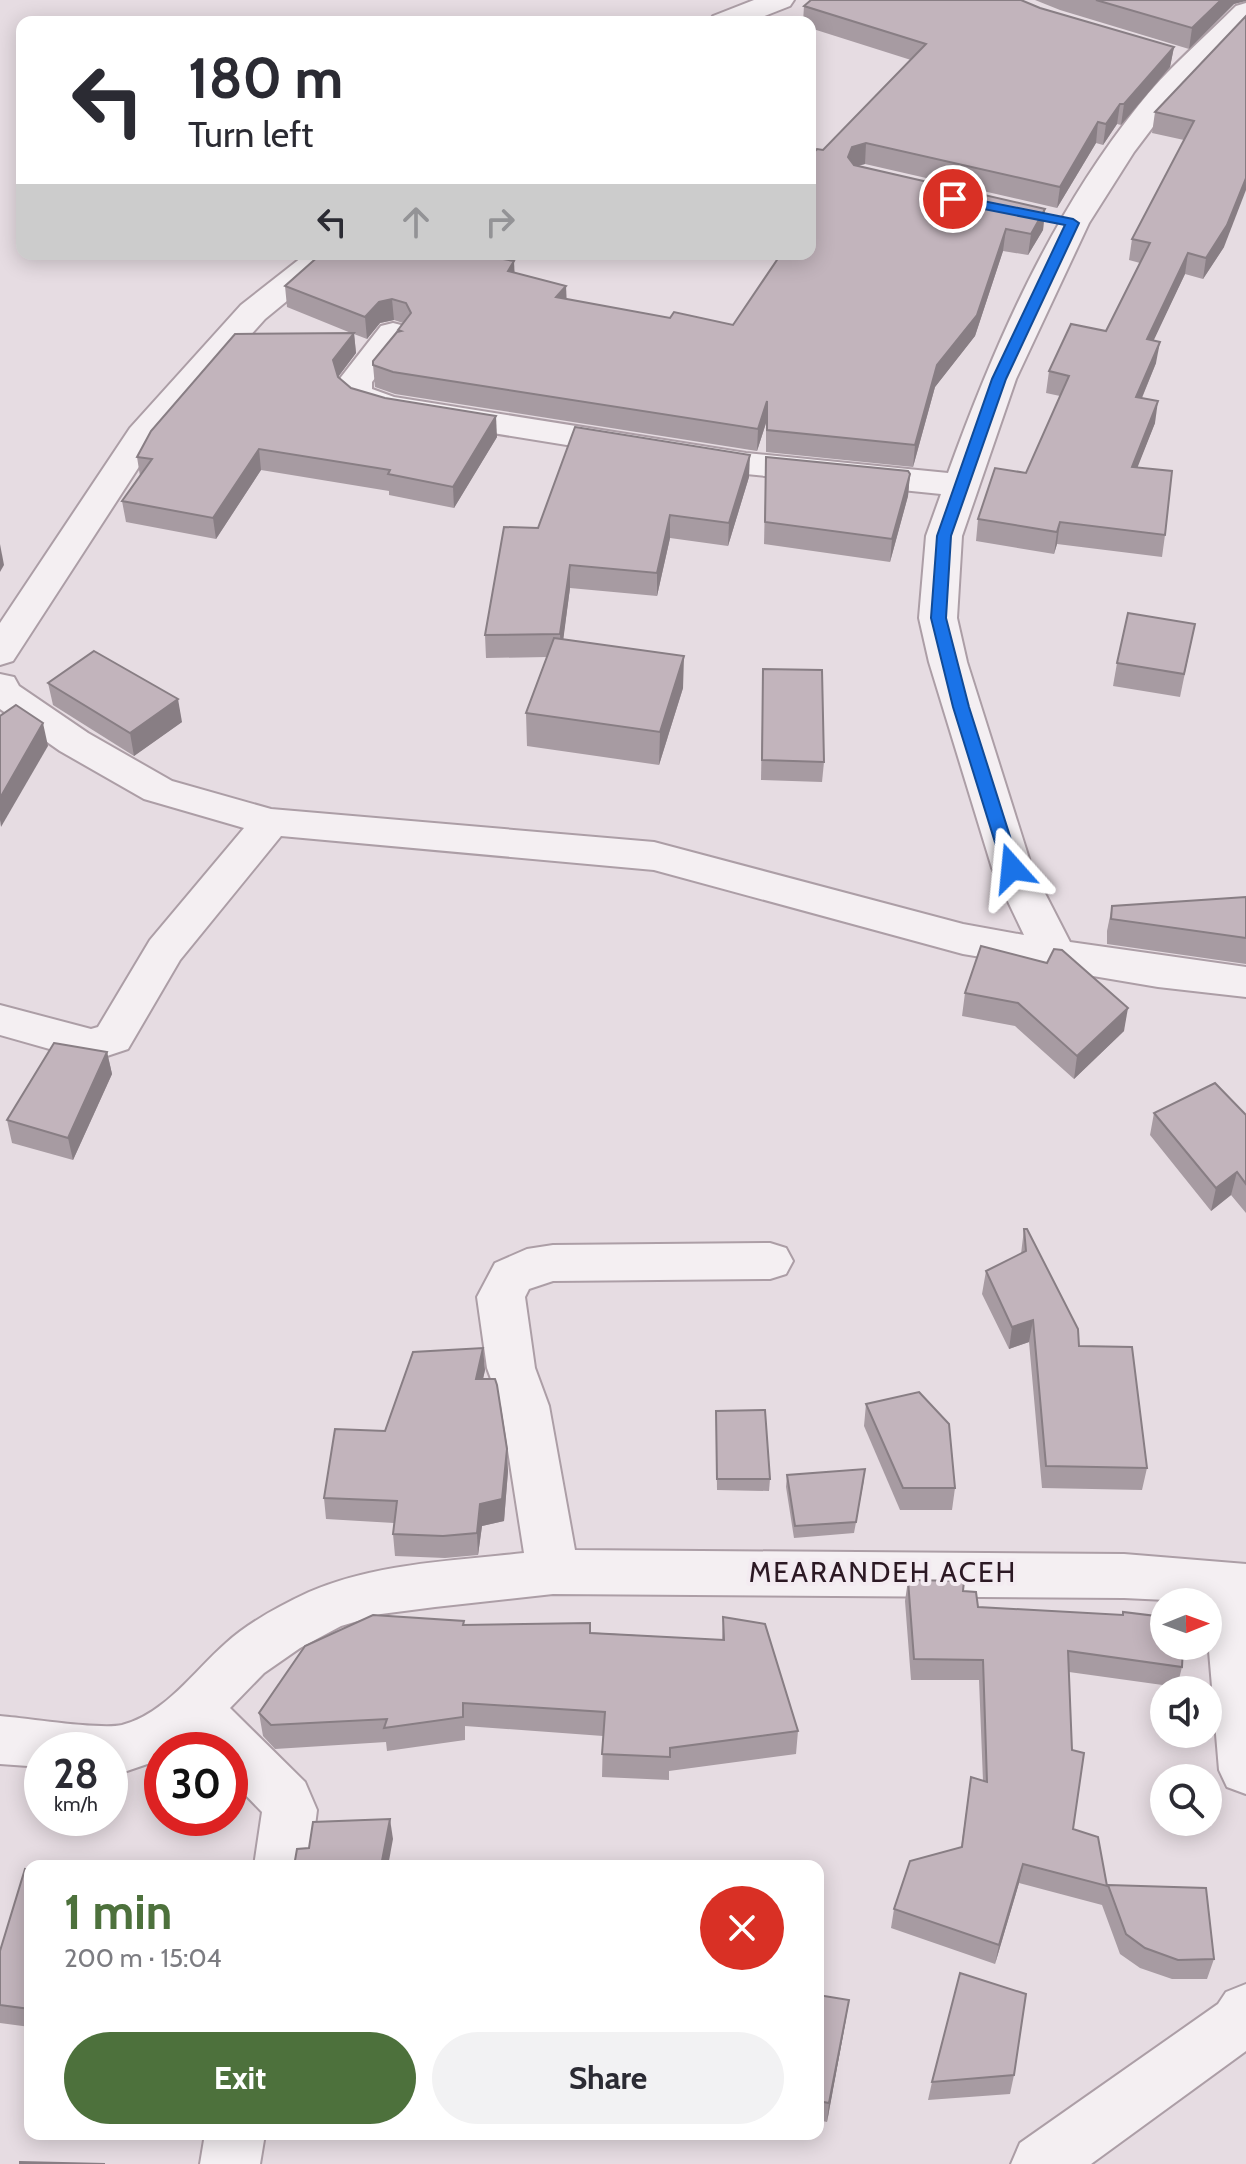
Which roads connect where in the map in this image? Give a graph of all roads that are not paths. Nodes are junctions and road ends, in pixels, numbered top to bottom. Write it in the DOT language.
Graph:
graph roads {
  1 [pos="780,0"];
  2 [pos="1246,12"];
  3 [pos="739,16"];
  4 [pos="320,260"];
  5 [pos="393,333"];
  6 [pos="964,485"];
  7 [pos="0,653"];
  8 [pos="0,686"];
  9 [pos="271,822"];
  10 [pos="1056,956"];
  11 [pos="1246,982"];
  12 [pos="0,1020"];
  13 [pos="770,1261"];
  14 [pos="553,1572"];
  15 [pos="1238,1585"];
  16 [pos="195,1708"];
  17 [pos="0,1740"];
  18 [pos="1246,1770"];
  19 [pos="283,1860"];
  20 [pos="1246,2011"];
  21 [pos="234,2140"];
  22 [pos="230,2164"];
  23 [pos="1041,2164"];
  1 -- 3 [label="street"];
  2 -- 6 [label="street"];
  4 -- 7 [label="street"];
  5 -- 6 [label="street"];
  6 -- 10 [label="street"];
  8 -- 9 [label="street"];
  9 -- 10 [label="street"];
  9 -- 12 [label="street"];
  10 -- 11 [label="street"];
  13 -- 14 [label="street"];
  14 -- 15 [label="street"];
  14 -- 16 [label="street"];
  15 -- 18 [label="street"];
  16 -- 17 [label="street"];
  16 -- 19 [label="street"];
  20 -- 23 [label="street"];
  21 -- 22 [label="street"];
}
